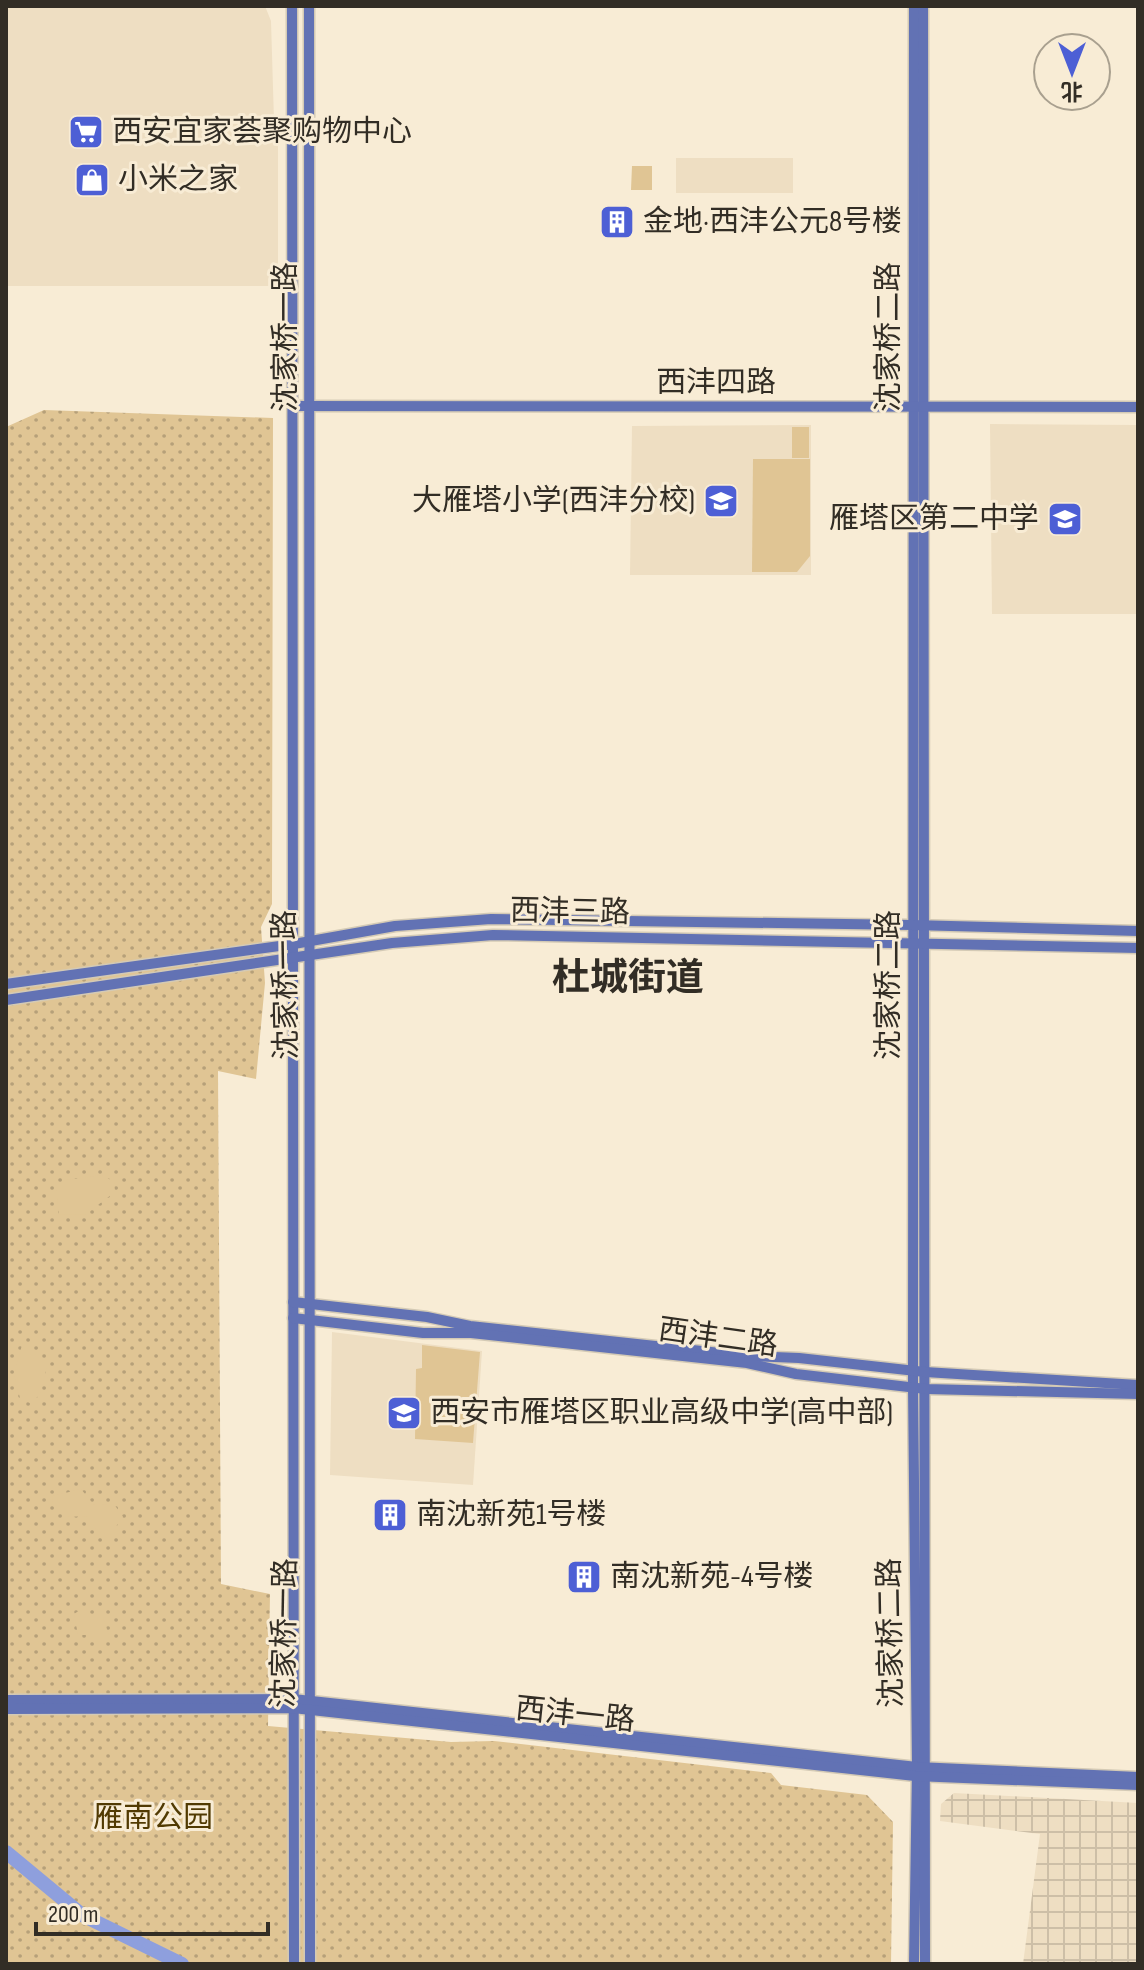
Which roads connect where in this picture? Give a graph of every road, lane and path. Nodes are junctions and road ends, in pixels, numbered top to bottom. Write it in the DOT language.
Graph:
graph roads {
  1 [pos="292,6"];
  2 [pos="309,6"];
  3 [pos="914,6"];
  4 [pos="923,6"];
  5 [pos="293,406"];
  6 [pos="310,406"];
  7 [pos="1138,407"];
  8 [pos="918,408"];
  9 [pos="918,925"];
  10 [pos="1138,931"];
  11 [pos="309,942"];
  12 [pos="912,942"];
  13 [pos="925,942"];
  14 [pos="294,944"];
  15 [pos="1138,948"];
  16 [pos="311,956"];
  17 [pos="292,959"];
  18 [pos="6,984"];
  19 [pos="6,1000"];
  20 [pos="293,1302"];
  21 [pos="311,1304"];
  22 [pos="293,1318"];
  23 [pos="311,1320"];
  24 [pos="920,1371"];
  25 [pos="1138,1385"];
  26 [pos="913,1387"];
  27 [pos="926,1389"];
  28 [pos="1138,1394"];
  29 [pos="6,1700"];
  30 [pos="293,1703"];
  31 [pos="310,1706"];
  32 [pos="6,1709"];
  33 [pos="921,1771"];
  34 [pos="1138,1777"];
  35 [pos="1138,1785"];
  36 [pos="294,1964"];
  37 [pos="310,1964"];
  38 [pos="914,1964"];
  39 [pos="925,1964"];
  1 -- 5 [label="street, 沈家桥一路"];
  2 -- 6 [label="street, 沈家桥一路"];
  3 -- 8 [label="street, 沈家桥二路"];
  4 -- 8 [label="street, 沈家桥二路"];
  5 -- 6 [label="street, 西沣四路"];
  5 -- 14 [label="street, 沈家桥一路"];
  6 -- 8 [label="street, 西沣四路"];
  6 -- 11 [label="street, 沈家桥一路"];
  7 -- 8 [label="street, 西沣四路"];
  8 -- 9 [label="street, 沈家桥二路"];
  9 -- 10 [label="street, 西沣三路"];
  9 -- 11 [label="street, 西沣三路"];
  9 -- 12 [label="street, 沈家桥二路"];
  9 -- 13 [label="street, 沈家桥二路"];
  11 -- 14 [label="street, 西沣三路"];
  11 -- 16 [label="street, 沈家桥一路"];
  12 -- 13 [label="street, 西沣三路"];
  12 -- 16 [label="street, 西沣三路"];
  12 -- 24 [label="street, 沈家桥二路"];
  13 -- 15 [label="street, 西沣三路"];
  13 -- 24 [label="street, 沈家桥二路"];
  14 -- 17 [label="street, 沈家桥一路"];
  14 -- 18 [label="street, 西沣三路"];
  16 -- 17 [label="street, 西沣三路"];
  16 -- 21 [label="street, 沈家桥一路"];
  17 -- 19 [label="street, 西沣三路"];
  17 -- 20 [label="street, 沈家桥一路"];
  20 -- 21 [label="street, 西沣二路"];
  20 -- 22 [label="street, 沈家桥一路"];
  21 -- 23 [label="street, 沈家桥一路"];
  21 -- 24 [label="street, 西沣二路"];
  22 -- 23 [label="street, 西沣二路"];
  22 -- 30 [label="street, 沈家桥一路"];
  23 -- 26 [label="street, 西沣二路"];
  23 -- 31 [label="street, 沈家桥一路"];
  24 -- 25 [label="street, 西沣二路"];
  24 -- 26 [label="street, 沈家桥二路"];
  24 -- 27 [label="street, 沈家桥二路"];
  26 -- 27 [label="street, 西沣二路"];
  26 -- 33 [label="street, 沈家桥二路"];
  27 -- 28 [label="street, 西沣二路"];
  27 -- 33 [label="street, 沈家桥二路"];
  29 -- 30 [label="street, 西沣一路"];
  30 -- 31 [label="street, 西沣一路"];
  30 -- 32 [label="street, 西沣一路"];
  30 -- 36 [label="street, 沈家桥一路"];
  31 -- 33 [label="street, 西沣一路"];
  31 -- 37 [label="street, 沈家桥一路"];
  33 -- 34 [label="street, 西沣一路"];
  33 -- 35 [label="street, 西沣一路"];
  33 -- 38 [label="street, 沈家桥二路"];
  33 -- 39 [label="street, 沈家桥二路"];
}
